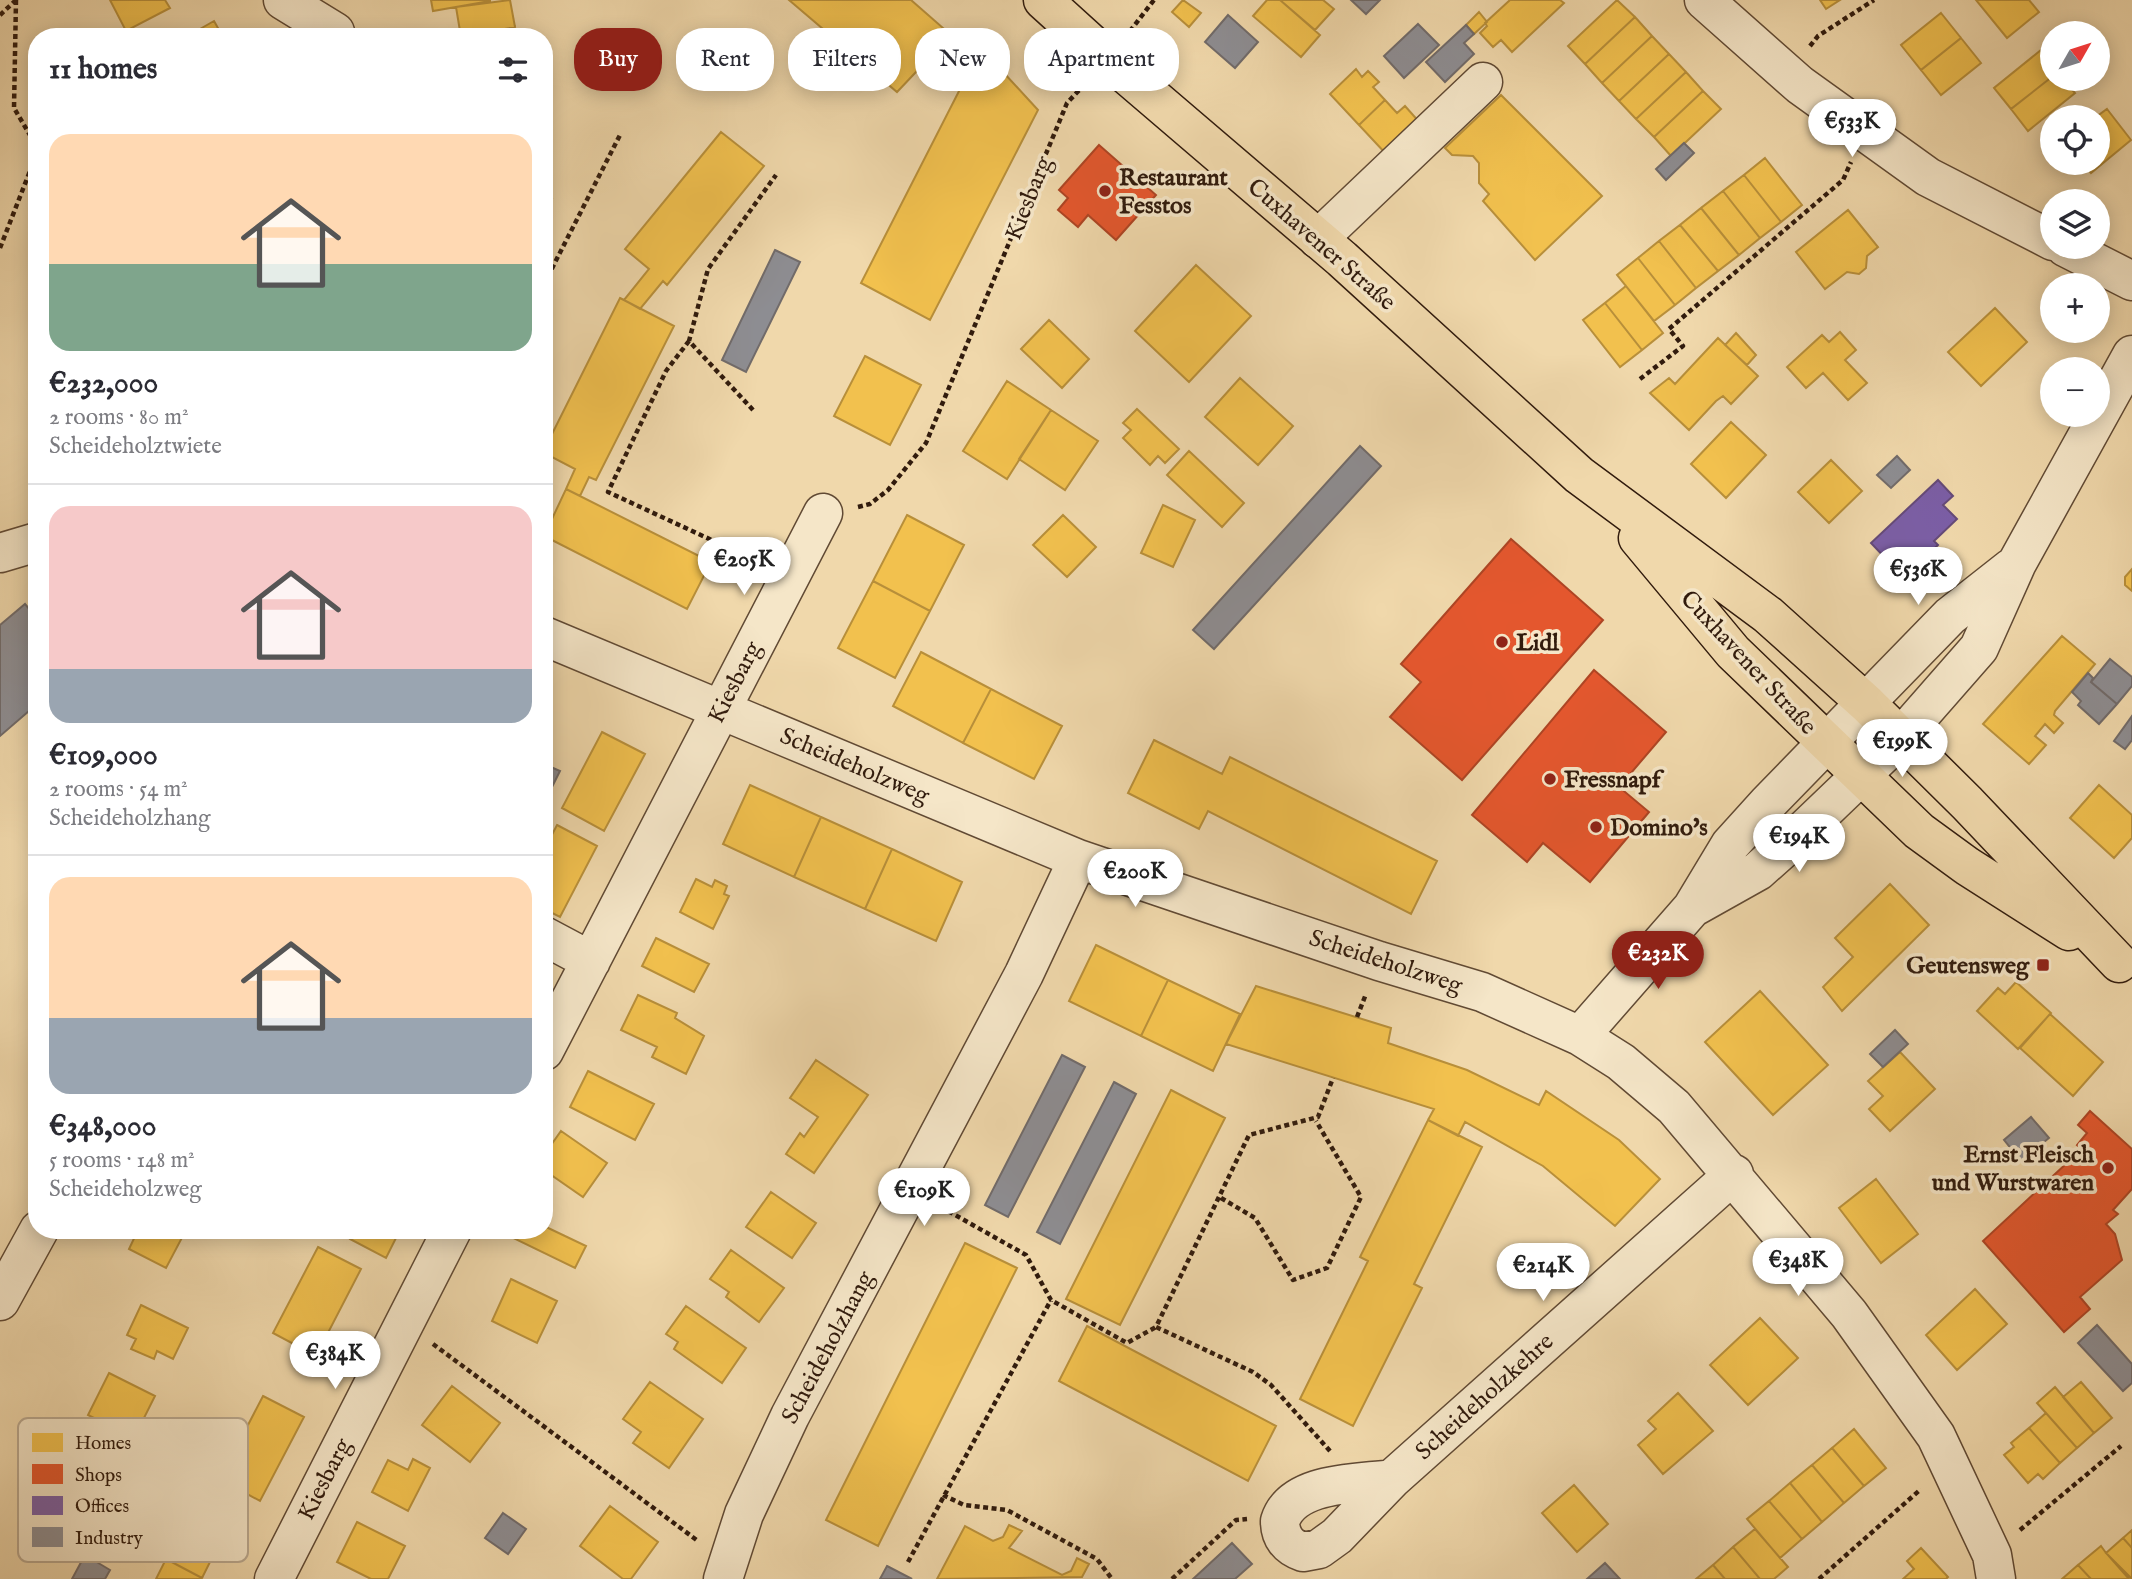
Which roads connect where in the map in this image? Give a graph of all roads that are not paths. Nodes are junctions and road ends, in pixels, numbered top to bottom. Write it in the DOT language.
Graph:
graph roads {
  1 [pos="284,0"];
  2 [pos="1043,0"];
  3 [pos="1704,0"];
  4 [pos="331,23"];
  5 [pos="1483,82"];
  6 [pos="2040,234"];
  7 [pos="1318,239"];
  8 [pos="2089,259"];
  9 [pos="2132,281"];
  10 [pos="2132,355"];
  11 [pos="1598,491"];
  12 [pos="822,513"];
  13 [pos="28,545"];
  14 [pos="0,553"];
  15 [pos="2017,563"];
  16 [pos="553,640"];
  17 [pos="1867,704"];
  18 [pos="720,709"];
  19 [pos="1901,737"];
  20 [pos="1827,745"];
  21 [pos="1861,778"];
  22 [pos="1078,859"];
  23 [pos="1692,908"];
  24 [pos="553,941"];
  25 [pos="591,961"];
  26 [pos="2125,968"];
  27 [pos="553,1034"];
  28 [pos="1580,1036"];
  29 [pos="1734,1174"];
  30 [pos="34,1239"];
  31 [pos="447,1239"];
  32 [pos="0,1301"];
  33 [pos="1392,1479"];
  34 [pos="1992,1563"];
  35 [pos="726,1569"];
  36 [pos="274,1579"];
  1 -- 4 [label="street"];
  2 -- 7 [label="main road, Cuxhavener Straße"];
  3 -- 6 [label="street"];
  5 -- 7 [label="street"];
  7 -- 11 [label="main road, Cuxhavener Straße"];
  8 -- 9 [label="street"];
  10 -- 15 [label="street"];
  11 -- 17 [label="main road, Cuxhavener Straße"];
  11 -- 20 [label="main road, Cuxhavener Straße"];
  12 -- 18 [label="street, Kiesbarg"];
  13 -- 14 [label="street"];
  15 -- 17 [label="street"];
  15 -- 19 [label="street"];
  16 -- 18 [label="street, Scheideholzweg"];
  17 -- 19 [label="main road, Cuxhavener Straße"];
  17 -- 20 [label="street"];
  18 -- 22 [label="street, Scheideholzweg"];
  18 -- 25 [label="street, Kiesbarg"];
  19 -- 21 [label="street"];
  19 -- 26 [label="main road, Cuxhavener Straße"];
  20 -- 21 [label="main road, Cuxhavener Straße"];
  20 -- 23 [label="street"];
  21 -- 23 [label="street"];
  21 -- 26 [label="main road, Cuxhavener Straße"];
  22 -- 28 [label="street, Scheideholzweg"];
  22 -- 35 [label="street, Scheideholzhang"];
  23 -- 28 [label="street"];
  24 -- 25 [label="street"];
  25 -- 27 [label="street, Kiesbarg"];
  28 -- 29 [label="street, Scheideholzweg"];
  29 -- 33 [label="street, Scheideholzkehre"];
  29 -- 34 [label="street, Scheideholzweg"];
  30 -- 32 [label="street"];
  31 -- 36 [label="street, Kiesbarg"];
  33 -- 33 [label="street, Scheideholzkehre"];
}
